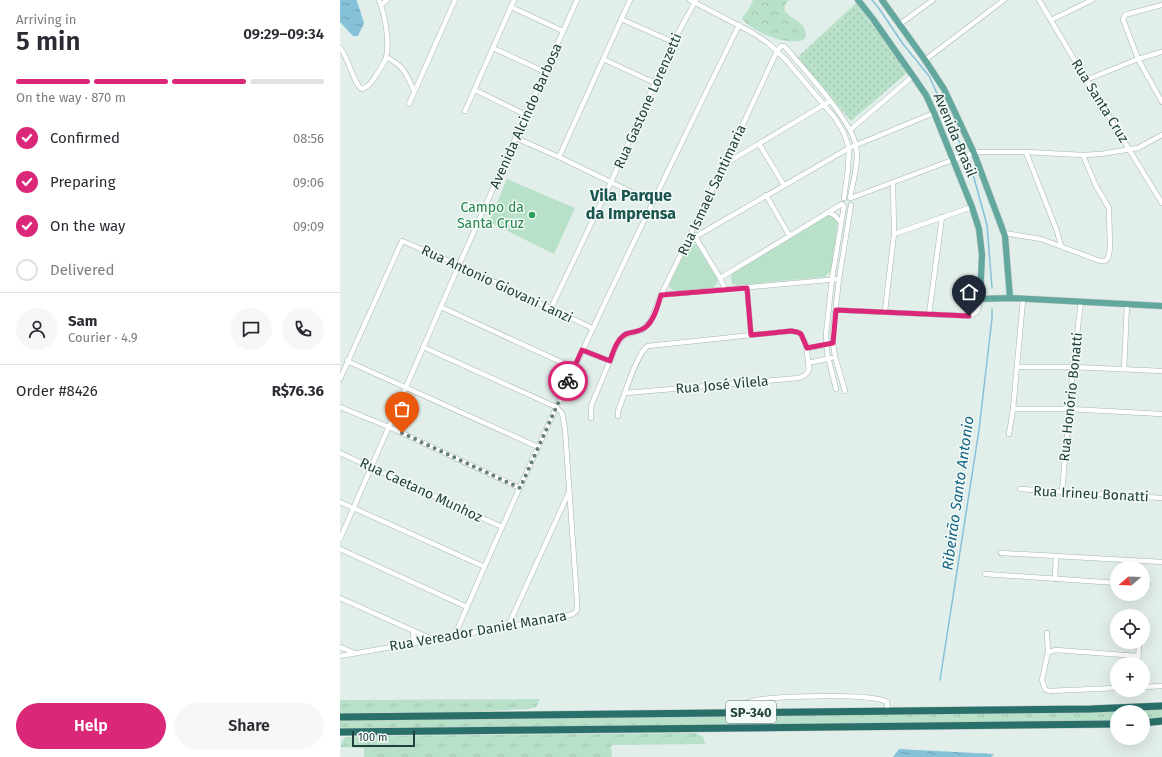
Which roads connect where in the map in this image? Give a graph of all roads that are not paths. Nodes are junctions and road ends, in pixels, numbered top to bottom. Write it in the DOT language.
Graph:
graph roads {
  1 [pos="378,0"];
  2 [pos="387,0"];
  3 [pos="455,0"];
  4 [pos="514,0"];
  5 [pos="578,0"];
  6 [pos="630,0"];
  7 [pos="858,0"];
  8 [pos="882,0"];
  9 [pos="933,0"];
  10 [pos="1004,0"];
  11 [pos="1039,0"];
  12 [pos="1092,0"];
  13 [pos="693,1"];
  14 [pos="381,5"];
  15 [pos="1162,5"];
  16 [pos="511,7"];
  17 [pos="621,19"];
  18 [pos="1051,20"];
  19 [pos="900,24"];
  20 [pos="738,25"];
  21 [pos="563,31"];
  22 [pos="673,42"];
  23 [pos="340,48"];
  24 [pos="493,48"];
  25 [pos="777,50"];
  26 [pos="1162,52"];
  27 [pos="386,58"];
  28 [pos="603,59"];
  29 [pos="1138,59"];
  30 [pos="925,60"];
  31 [pos="545,72"];
  32 [pos="913,76"];
  33 [pos="1086,80"];
  34 [pos="655,83"];
  35 [pos="475,90"];
  36 [pos="414,91"];
  37 [pos="830,101"];
  38 [pos="1162,102"];
  39 [pos="409,104"];
  40 [pos="823,104"];
  41 [pos="465,111"];
  42 [pos="934,113"];
  43 [pos="526,115"];
  44 [pos="850,130"];
  45 [pos="1162,135"];
  46 [pos="516,138"];
  47 [pos="759,144"];
  48 [pos="856,145"];
  49 [pos="848,148"];
  50 [pos="1130,150"];
  51 [pos="1026,152"];
  52 [pos="971,154"];
  53 [pos="1083,155"];
  54 [pos="559,157"];
  55 [pos="954,159"];
  56 [pos="724,165"];
  57 [pos="611,182"];
  58 [pos="893,182"];
  59 [pos="784,185"];
  60 [pos="766,195"];
  61 [pos="844,198"];
  62 [pos="850,198"];
  63 [pos="652,202"];
  64 [pos="1162,202"];
  65 [pos="843,205"];
  66 [pos="851,205"];
  67 [pos="972,207"];
  68 [pos="827,212"];
  69 [pos="942,217"];
  70 [pos="841,222"];
  71 [pos="692,232"];
  72 [pos="1004,233"];
  73 [pos="894,234"];
  74 [pos="789,235"];
  75 [pos="695,237"];
  76 [pos="1061,246"];
  77 [pos="459,265"];
  78 [pos="720,278"];
  79 [pos="832,279"];
  80 [pos="839,279"];
  81 [pos="747,288"];
  82 [pos="725,289"];
  83 [pos="661,295"];
  84 [pos="1010,298"];
  85 [pos="980,299"];
  86 [pos="1023,300"];
  87 [pos="1081,302"];
  88 [pos="1127,304"];
  89 [pos="1162,306"];
  90 [pos="441,307"];
  91 [pos="551,308"];
  92 [pos="836,310"];
  93 [pos="885,311"];
  94 [pos="929,314"];
  95 [pos="592,328"];
  96 [pos="751,335"];
  97 [pos="833,343"];
  98 [pos="826,345"];
  99 [pos="424,347"];
  100 [pos="807,348"];
  101 [pos="582,350"];
  102 [pos="835,357"];
  103 [pos="828,359"];
  104 [pos="347,361"];
  105 [pos="610,361"];
  106 [pos="808,363"];
  107 [pos="1017,367"];
  108 [pos="1073,367"];
  109 [pos="574,368"];
  110 [pos="1124,370"];
  111 [pos="1162,371"];
  112 [pos="340,379"];
  113 [pos="406,388"];
  114 [pos="836,389"];
  115 [pos="845,391"];
  116 [pos="626,393"];
  117 [pos="340,407"];
  118 [pos="556,407"];
  119 [pos="1013,409"];
  120 [pos="1069,409"];
  121 [pos="1162,414"];
  122 [pos="618,416"];
  123 [pos="591,418"];
  124 [pos="389,427"];
  125 [pos="1009,434"];
  126 [pos="538,447"];
  127 [pos="340,453"];
  128 [pos="372,467"];
  129 [pos="520,488"];
  130 [pos="1020,489"];
  131 [pos="569,492"];
  132 [pos="1062,492"];
  133 [pos="1162,498"];
  134 [pos="340,502"];
  135 [pos="354,508"];
  136 [pos="502,527"];
  137 [pos="340,539"];
  138 [pos="340,549"];
  139 [pos="1001,553"];
  140 [pos="1056,556"];
  141 [pos="1162,562"];
  142 [pos="485,567"];
  143 [pos="985,574"];
  144 [pos="1055,579"];
  145 [pos="1110,582"];
  146 [pos="340,598"];
  147 [pos="467,606"];
  148 [pos="508,626"];
  149 [pos="413,631"];
  150 [pos="1047,633"];
  151 [pos="455,635"];
  152 [pos="433,639"];
  153 [pos="414,642"];
  154 [pos="340,647"];
  155 [pos="1138,649"];
  156 [pos="1048,652"];
  157 [pos="355,653"];
  158 [pos="340,656"];
  159 [pos="1138,656"];
  160 [pos="1162,686"];
  161 [pos="1150,687"];
  162 [pos="1110,688"];
  163 [pos="1162,702"];
  164 [pos="1146,705"];
  165 [pos="1162,706"];
  166 [pos="1150,707"];
  167 [pos="1110,708"];
  168 [pos="888,711"];
  169 [pos="727,713"];
  170 [pos="340,717"];
  171 [pos="1162,721"];
  172 [pos="1150,722"];
  173 [pos="1110,724"];
  174 [pos="340,732"];
  1 -- 14 [label="street"];
  2 -- 14 [label="street"];
  3 -- 36 [label="street"];
  4 -- 16 [label="street"];
  5 -- 21 [label="street, Avenida Alcindo Barbosa"];
  6 -- 17 [label="street"];
  7 -- 32 [label="main road, Avenida Brasil"];
  8 -- 19 [label="main road, Avenida Brasil"];
  9 -- 19 [label="street"];
  10 -- 30 [label="street"];
  11 -- 18 [label="street, Rua Santa Cruz"];
  12 -- 18 [label="street"];
  13 -- 20 [label="street"];
  13 -- 22 [label="street, Rua Gastone Lorenzetti"];
  14 -- 27 [label="street"];
  15 -- 29 [label="street"];
  16 -- 21 [label="street"];
  16 -- 24 [label="street"];
  17 -- 22 [label="street"];
  17 -- 28 [label="street"];
  18 -- 33 [label="street, Rua Santa Cruz"];
  19 -- 30 [label="main road, Avenida Brasil"];
  20 -- 25 [label="street"];
  20 -- 63 [label="street"];
  21 -- 31 [label="street, Avenida Alcindo Barbosa"];
  22 -- 34 [label="street, Rua Gastone Lorenzetti"];
  23 -- 27 [label="street"];
  24 -- 31 [label="street"];
  24 -- 35 [label="street"];
  25 -- 37 [label="street"];
  25 -- 40 [label="street"];
  25 -- 56 [label="street, Rua Ismael Santimaria"];
  26 -- 29 [label="street"];
  27 -- 36 [label="street"];
  28 -- 34 [label="street"];
  28 -- 54 [label="street"];
  29 -- 33 [label="street"];
  29 -- 38 [label="street"];
  30 -- 52 [label="main road, Avenida Brasil"];
  31 -- 43 [label="street, Avenida Alcindo Barbosa"];
  32 -- 42 [label="main road, Avenida Brasil"];
  32 -- 44 [label="street"];
  33 -- 50 [label="street, Rua Santa Cruz"];
  34 -- 57 [label="street, Rua Gastone Lorenzetti"];
  35 -- 41 [label="street"];
  35 -- 43 [label="street"];
  36 -- 39 [label="street"];
  37 -- 40 [label="street"];
  37 -- 44 [label="street"];
  40 -- 47 [label="street"];
  40 -- 49 [label="street"];
  42 -- 48 [label="street"];
  42 -- 55 [label="main road, Avenida Brasil"];
  43 -- 46 [label="street, Avenida Alcindo Barbosa"];
  44 -- 48 [label="street"];
  45 -- 50 [label="street"];
  46 -- 54 [label="street"];
  46 -- 77 [label="street, Avenida Alcindo Barbosa"];
  47 -- 56 [label="street"];
  47 -- 59 [label="street"];
  48 -- 49 [label="street"];
  48 -- 62 [label="street"];
  49 -- 59 [label="street"];
  49 -- 61 [label="street"];
  50 -- 53 [label="street"];
  50 -- 64 [label="street, Rua Santa Cruz"];
  51 -- 52 [label="street"];
  51 -- 53 [label="street"];
  51 -- 76 [label="street"];
  52 -- 55 [label="street"];
  52 -- 72 [label="main road, Avenida Brasil"];
  53 -- 76 [label="street"];
  54 -- 57 [label="street"];
  55 -- 58 [label="street"];
  55 -- 67 [label="main road, Avenida Brasil"];
  56 -- 71 [label="street, Rua Ismael Santimaria"];
  57 -- 63 [label="street"];
  57 -- 91 [label="street, Rua Gastone Lorenzetti"];
  58 -- 62 [label="street"];
  58 -- 73 [label="street"];
  59 -- 60 [label="street"];
  60 -- 74 [label="street"];
  60 -- 75 [label="street"];
  61 -- 62 [label="street"];
  61 -- 65 [label="street"];
  62 -- 66 [label="street"];
  63 -- 95 [label="street"];
  65 -- 66 [label="street"];
  65 -- 68 [label="street"];
  65 -- 70 [label="street"];
  66 -- 80 [label="street"];
  67 -- 69 [label="street"];
  67 -- 85 [label="main road, Avenida Brasil"];
  68 -- 70 [label="street"];
  68 -- 74 [label="street"];
  69 -- 73 [label="street"];
  69 -- 94 [label="street"];
  70 -- 79 [label="street"];
  71 -- 75 [label="street"];
  71 -- 83 [label="street, Rua Ismael Santimaria"];
  72 -- 76 [label="street"];
  72 -- 84 [label="main road, Avenida Brasil"];
  73 -- 93 [label="street"];
  74 -- 78 [label="street"];
  75 -- 78 [label="street"];
  77 -- 90 [label="street, Avenida Alcindo Barbosa"];
  77 -- 91 [label="street, Rua Antonio Giovani Lanzi"];
  77 -- 104 [label="street, Rua Antonio Giovani Lanzi"];
  78 -- 82 [label="street"];
  79 -- 80 [label="street"];
  79 -- 81 [label="street"];
  79 -- 98 [label="street"];
  80 -- 92 [label="street"];
  81 -- 82 [label="street"];
  81 -- 96 [label="street"];
  82 -- 83 [label="street"];
  83 -- 105 [label="street, Rua Ismael Santimaria"];
  84 -- 85 [label="main road"];
  84 -- 86 [label="main road"];
  85 -- 94 [label="street"];
  86 -- 87 [label="main road"];
  86 -- 107 [label="street"];
  87 -- 88 [label="main road"];
  87 -- 108 [label="street, Rua Honório Bonatti"];
  88 -- 89 [label="main road"];
  88 -- 110 [label="street"];
  90 -- 99 [label="street, Avenida Alcindo Barbosa"];
  90 -- 109 [label="street"];
  91 -- 95 [label="street, Rua Antonio Giovani Lanzi"];
  92 -- 93 [label="street"];
  92 -- 97 [label="street"];
  93 -- 94 [label="street"];
  95 -- 101 [label="street"];
  96 -- 100 [label="street"];
  96 -- 116 [label="street"];
  97 -- 98 [label="street"];
  97 -- 102 [label="street"];
  98 -- 100 [label="street"];
  98 -- 103 [label="street"];
  99 -- 113 [label="street, Avenida Alcindo Barbosa"];
  99 -- 118 [label="street"];
  100 -- 106 [label="street"];
  101 -- 105 [label="street"];
  101 -- 109 [label="street"];
  102 -- 103 [label="street"];
  102 -- 115 [label="street"];
  103 -- 106 [label="street"];
  103 -- 114 [label="street"];
  104 -- 112 [label="street"];
  104 -- 113 [label="street"];
  105 -- 123 [label="street"];
  106 -- 116 [label="street, Rua José Vilela"];
  107 -- 108 [label="street"];
  107 -- 119 [label="street"];
  108 -- 110 [label="street"];
  108 -- 120 [label="street, Rua Honório Bonatti"];
  109 -- 118 [label="street"];
  110 -- 111 [label="street"];
  113 -- 124 [label="street, Avenida Alcindo Barbosa"];
  113 -- 126 [label="street"];
  116 -- 122 [label="street"];
  117 -- 124 [label="street"];
  118 -- 126 [label="street"];
  118 -- 131 [label="street, Rua Vereador Daniel Manara"];
  119 -- 120 [label="street"];
  119 -- 125 [label="street"];
  120 -- 121 [label="street"];
  120 -- 132 [label="street, Rua Honório Bonatti"];
  124 -- 128 [label="street, Avenida Alcindo Barbosa"];
  124 -- 129 [label="street"];
  126 -- 129 [label="street"];
  127 -- 128 [label="street, Rua Caetano Munhoz"];
  128 -- 135 [label="street, Avenida Alcindo Barbosa"];
  128 -- 136 [label="street, Rua Caetano Munhoz"];
  129 -- 136 [label="street"];
  130 -- 132 [label="street, Rua Irineu Bonatti"];
  131 -- 148 [label="street"];
  131 -- 148 [label="street, Rua Vereador Daniel Manara"];
  132 -- 133 [label="street, Rua Irineu Bonatti"];
  134 -- 135 [label="street"];
  135 -- 137 [label="street, Avenida Alcindo Barbosa"];
  135 -- 142 [label="street"];
  136 -- 142 [label="street"];
  138 -- 147 [label="street"];
  139 -- 140 [label="street"];
  140 -- 141 [label="street"];
  140 -- 144 [label="street"];
  142 -- 147 [label="street"];
  143 -- 144 [label="street"];
  144 -- 145 [label="street"];
  146 -- 149 [label="street"];
  147 -- 151 [label="street"];
  148 -- 151 [label="street, Rua Vereador Daniel Manara"];
  149 -- 152 [label="street"];
  149 -- 153 [label="street"];
  150 -- 156 [label="street"];
  151 -- 152 [label="street, Rua Vereador Daniel Manara"];
  152 -- 153 [label="street, Rua Vereador Daniel Manara"];
  153 -- 157 [label="street, Rua Vereador Daniel Manara"];
  154 -- 157 [label="street"];
  155 -- 159 [label="street"];
  156 -- 159 [label="street"];
  156 -- 162 [label="street"];
  157 -- 158 [label="street, Rua Vereador Daniel Manara"];
  160 -- 161 [label="street"];
  163 -- 164 [label="highway"];
  165 -- 166 [label="highway, SP-340"];
  167 -- 168 [label="highway, SP-340"];
  168 -- 169 [label="highway, SP-340"];
  168 -- 169 [label="street"];
  169 -- 170 [label="highway, SP-340"];
  171 -- 172 [label="highway"];
  173 -- 174 [label="highway, SP-340"];
}
